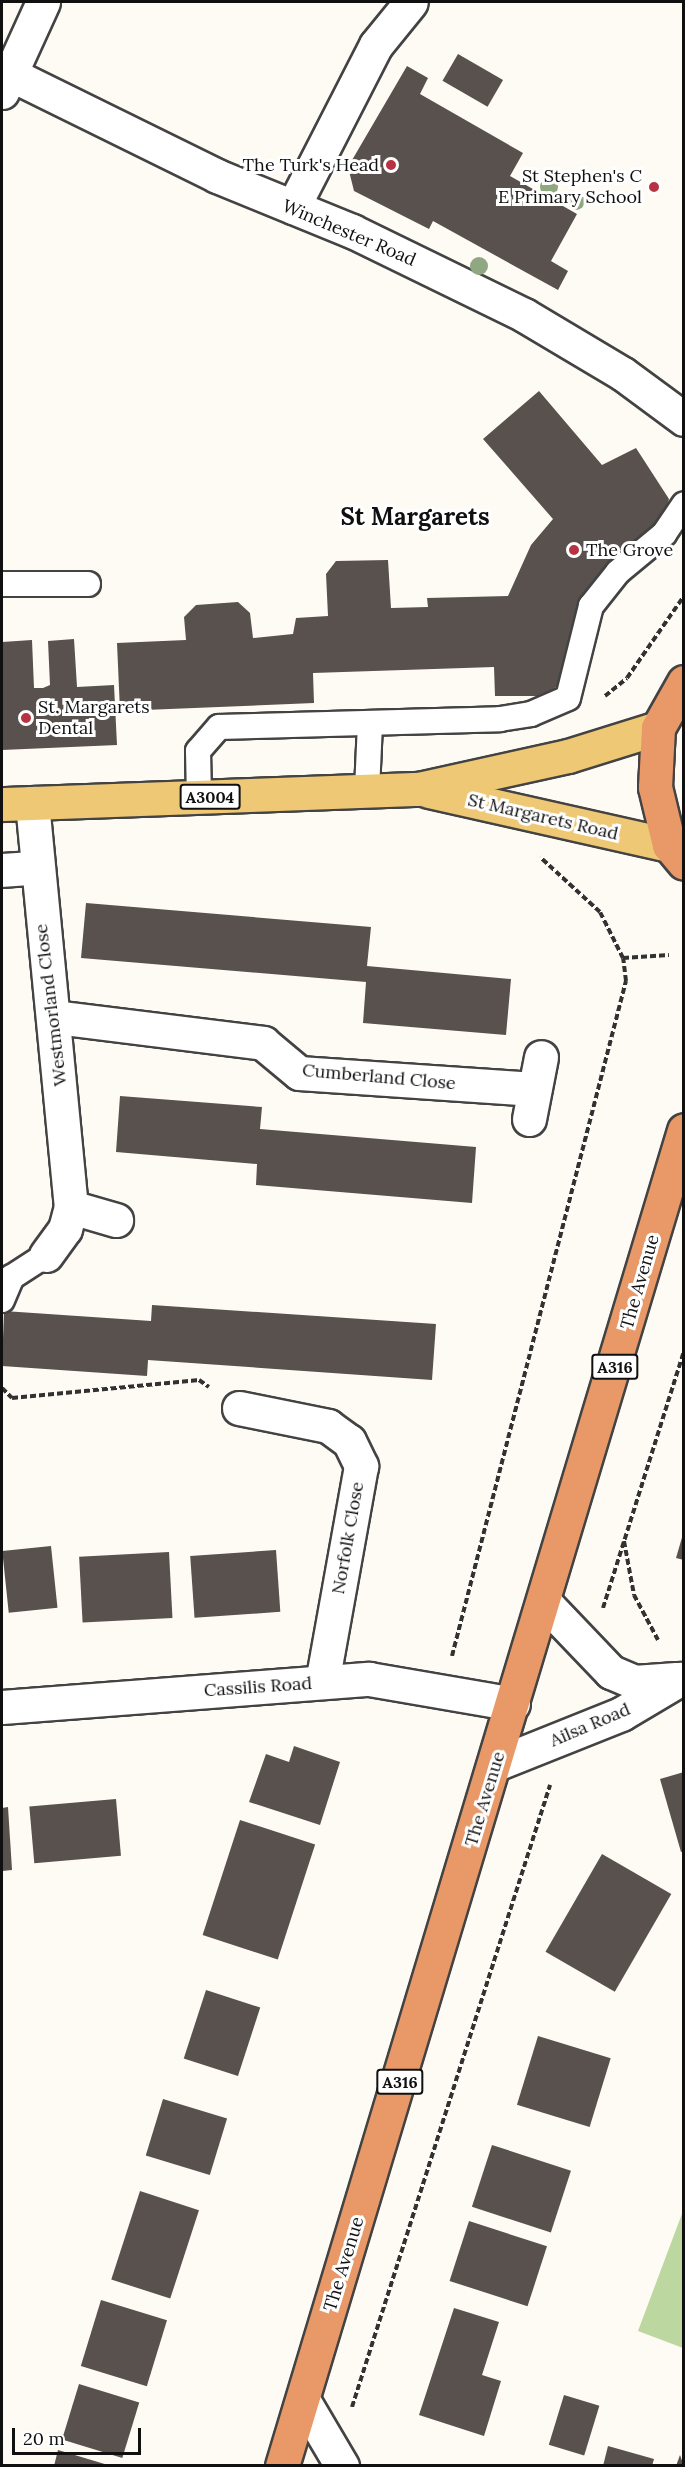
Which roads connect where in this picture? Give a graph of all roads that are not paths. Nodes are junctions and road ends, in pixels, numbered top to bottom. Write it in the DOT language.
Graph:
graph roads {
  1 [pos="43,2"];
  2 [pos="411,2"];
  3 [pos="4,79"];
  4 [pos="293,207"];
  5 [pos="684,419"];
  6 [pos="684,504"];
  7 [pos="2,584"];
  8 [pos="88,584"];
  9 [pos="684,682"];
  10 [pos="370,724"];
  11 [pos="658,728"];
  12 [pos="418,789"];
  13 [pos="367,790"];
  14 [pos="199,798"];
  15 [pos="17,803"];
  16 [pos="676,854"];
  17 [pos="34,868"];
  18 [pos="2,870"];
  19 [pos="55,1017"];
  20 [pos="541,1057"];
  21 [pos="683,1129"];
  22 [pos="71,1207"];
  23 [pos="116,1220"];
  24 [pos="46,1255"];
  25 [pos="2,1300"];
  26 [pos="239,1408"];
  27 [pos="544,1602"];
  28 [pos="682,1679"];
  29 [pos="322,1682"];
  30 [pos="513,1704"];
  31 [pos="2,1707"];
  32 [pos="496,1764"];
  33 [pos="303,2400"];
  34 [pos="282,2466"];
  35 [pos="342,2466"];
  1 -- 3 [label="street"];
  2 -- 4 [label="street"];
  3 -- 4 [label="street, Winchester Road"];
  4 -- 5 [label="street, Winchester Road"];
  6 -- 10 [label="lane"];
  7 -- 8 [label="lane"];
  9 -- 11 [label="highway"];
  10 -- 13 [label="lane"];
  10 -- 14 [label="lane"];
  11 -- 12 [label="main road, St Margarets Road / A3004"];
  11 -- 16 [label="highway"];
  12 -- 13 [label="main road, St Margarets Road / A3004"];
  12 -- 16 [label="main road, St Margarets Road / A3004"];
  13 -- 14 [label="main road, St Margarets Road / A3004"];
  14 -- 15 [label="main road, St Margarets Road / A3004"];
  15 -- 17 [label="street, Westmorland Close"];
  17 -- 18 [label="street"];
  17 -- 19 [label="street, Westmorland Close"];
  19 -- 20 [label="street, Cumberland Close"];
  19 -- 22 [label="street, Westmorland Close"];
  21 -- 27 [label="highway, The Avenue / A316"];
  22 -- 23 [label="street"];
  22 -- 24 [label="street, Westmorland Close"];
  24 -- 25 [label="lane"];
  26 -- 29 [label="street, Norfolk Close"];
  27 -- 28 [label="street, Ailsa Road"];
  27 -- 30 [label="highway, The Avenue / A316"];
  28 -- 32 [label="street, Ailsa Road"];
  29 -- 30 [label="street, Cassilis Road"];
  29 -- 31 [label="street, Cassilis Road"];
  30 -- 32 [label="highway, The Avenue / A316"];
  32 -- 33 [label="highway, The Avenue / A316"];
  33 -- 34 [label="highway, The Avenue / A316"];
  33 -- 35 [label="street"];
}
